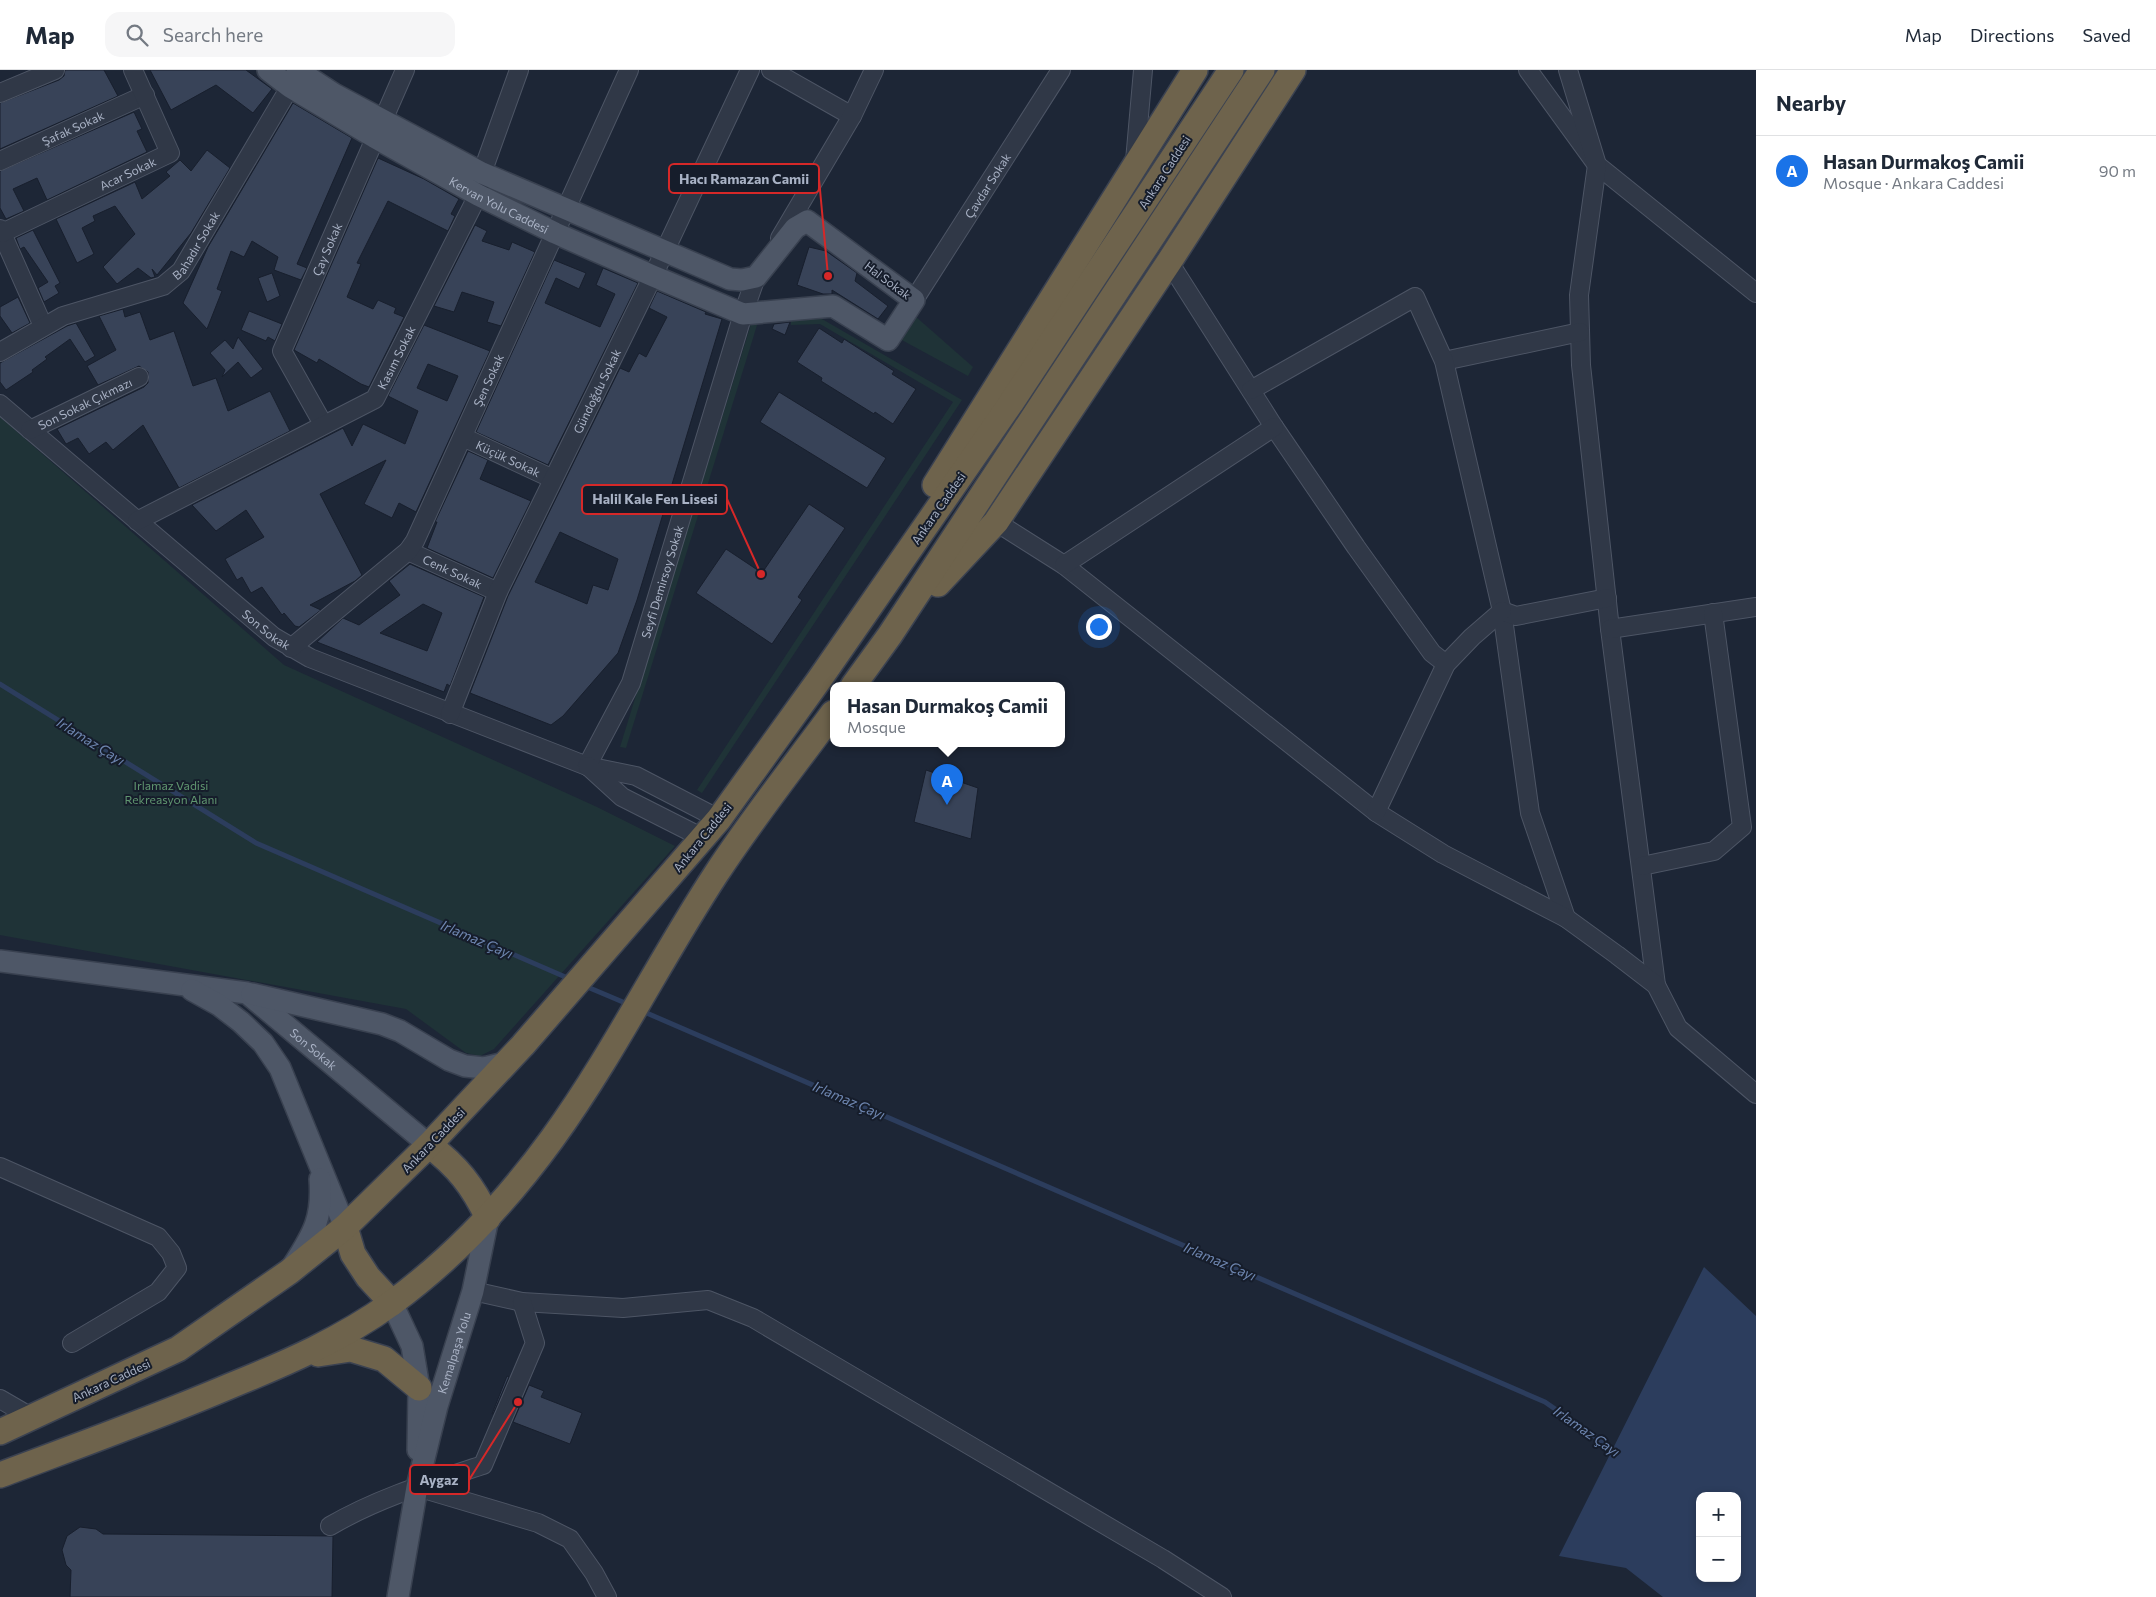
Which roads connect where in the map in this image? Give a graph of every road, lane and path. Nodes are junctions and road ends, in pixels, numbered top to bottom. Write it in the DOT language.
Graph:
graph roads {
  1 [pos="55,70"];
  2 [pos="133,70"];
  3 [pos="268,70"];
  4 [pos="405,70"];
  5 [pos="519,70"];
  6 [pos="629,70"];
  7 [pos="750,70"];
  8 [pos="771,70"];
  9 [pos="874,70"];
  10 [pos="1062,70"];
  11 [pos="1143,70"];
  12 [pos="1195,70"];
  13 [pos="1231,70"];
  14 [pos="1262,70"];
  15 [pos="1294,70"];
  16 [pos="1528,70"];
  17 [pos="1568,70"];
  18 [pos="291,76"];
  19 [pos="0,93"];
  20 [pos="145,95"];
  21 [pos="852,116"];
  22 [pos="379,128"];
  23 [pos="0,161"];
  24 [pos="1597,165"];
  25 [pos="1135,167"];
  26 [pos="482,173"];
  27 [pos="478,195"];
  28 [pos="566,208"];
  29 [pos="1,231"];
  30 [pos="555,233"];
  31 [pos="663,252"];
  32 [pos="1169,262"];
  33 [pos="760,270"];
  34 [pos="653,276"];
  35 [pos="1756,292"];
  36 [pos="914,300"];
  37 [pos="743,314"];
  38 [pos="43,326"];
  39 [pos="1580,332"];
  40 [pos="0,352"];
  41 [pos="1444,361"];
  42 [pos="139,377"];
  43 [pos="1251,390"];
  44 [pos="0,404"];
  45 [pos="323,424"];
  46 [pos="1274,427"];
  47 [pos="30,430"];
  48 [pos="463,437"];
  49 [pos="553,480"];
  50 [pos="137,521"];
  51 [pos="996,522"];
  52 [pos="408,551"];
  53 [pos="1064,565"];
  54 [pos="498,592"];
  55 [pos="1607,598"];
  56 [pos="1756,607"];
  57 [pos="1502,611"];
  58 [pos="1714,614"];
  59 [pos="1610,630"];
  60 [pos="890,635"];
  61 [pos="291,648"];
  62 [pos="1446,664"];
  63 [pos="819,680"];
  64 [pos="855,682"];
  65 [pos="450,714"];
  66 [pos="830,717"];
  67 [pos="587,766"];
  68 [pos="1376,812"];
  69 [pos="720,819"];
  70 [pos="696,846"];
  71 [pos="1642,866"];
  72 [pos="1566,918"];
  73 [pos="0,961"];
  74 [pos="183,985"];
  75 [pos="1656,985"];
  76 [pos="247,993"];
  77 [pos="505,1063"];
  78 [pos="1756,1094"];
  79 [pos="429,1145"];
  80 [pos="0,1167"];
  81 [pos="320,1169"];
  82 [pos="488,1218"];
  83 [pos="345,1227"];
  84 [pos="289,1272"];
  85 [pos="473,1291"];
  86 [pos="522,1302"];
  87 [pos="392,1303"];
  88 [pos="72,1343"];
  89 [pos="303,1356"];
  90 [pos="419,1388"];
  91 [pos="0,1399"];
  92 [pos="31,1418"];
  93 [pos="0,1432"];
  94 [pos="0,1475"];
  95 [pos="417,1487"];
  96 [pos="330,1526"];
  97 [pos="398,1597"];
  98 [pos="607,1597"];
  99 [pos="1222,1597"];
  1 -- 19 [label="street"];
  2 -- 20 [label="street, Acar Sokak"];
  3 -- 18 [label="main road, Kervan Yolu Caddesi"];
  4 -- 22 [label="street, Çay Sokak"];
  5 -- 26 [label="street, Kasım Sokak"];
  6 -- 28 [label="street, Şen Sokak"];
  7 -- 31 [label="street, Gündoğdu Sokak"];
  8 -- 21 [label="street"];
  9 -- 21 [label="street, Seyfi Demirsoy Sokak"];
  10 -- 36 [label="street, Çavdar Sokak"];
  11 -- 25 [label="street"];
  12 -- 25 [label="highway"];
  13 -- 63 [label="highway, Ankara Caddesi"];
  14 -- 60 [label="highway, Ankara Caddesi"];
  15 -- 32 [label="highway"];
  16 -- 24 [label="street"];
  17 -- 24 [label="street"];
  18 -- 22 [label="main road, Kervan Yolu Caddesi"];
  18 -- 38 [label="street, Bahadır Sokak"];
  20 -- 23 [label="street, Şafak Sokak"];
  20 -- 29 [label="street, Acar Sokak"];
  21 -- 33 [label="street, Seyfi Demirsoy Sokak"];
  22 -- 26 [label="main road, Kervan Yolu Caddesi"];
  22 -- 27 [label="main road, Kervan Yolu Caddesi"];
  22 -- 45 [label="street, Çay Sokak"];
  24 -- 35 [label="street"];
  24 -- 39 [label="street"];
  25 -- 63 [label="highway"];
  26 -- 27 [label="street, Kasım Sokak"];
  26 -- 28 [label="main road, Kervan Yolu Caddesi"];
  27 -- 30 [label="main road, Kervan Yolu Caddesi"];
  27 -- 45 [label="street, Kasım Sokak"];
  28 -- 30 [label="street, Şen Sokak"];
  28 -- 31 [label="main road, Kervan Yolu Caddesi"];
  29 -- 38 [label="street"];
  30 -- 34 [label="main road, Kervan Yolu Caddesi"];
  30 -- 48 [label="street, Şen Sokak"];
  31 -- 33 [label="main road, Kervan Yolu Caddesi"];
  31 -- 34 [label="street, Gündoğdu Sokak"];
  32 -- 43 [label="street"];
  32 -- 51 [label="highway"];
  33 -- 36 [label="main road, Hal Sokak"];
  33 -- 37 [label="street, Seyfi Demirsoy Sokak"];
  34 -- 37 [label="main road, Kervan Yolu Caddesi"];
  34 -- 49 [label="street, Gündoğdu Sokak"];
  36 -- 37 [label="main road, Hal Sokak"];
  37 -- 67 [label="street, Seyfi Demirsoy Sokak"];
  38 -- 40 [label="street, Bahadır Sokak"];
  39 -- 41 [label="street"];
  39 -- 55 [label="street"];
  41 -- 43 [label="street"];
  41 -- 57 [label="street"];
  42 -- 47 [label="street, Son Sokak Çıkmazı"];
  43 -- 46 [label="street"];
  44 -- 47 [label="street, Son Sokak"];
  45 -- 50 [label="street, Kasım Sokak"];
  46 -- 53 [label="street"];
  46 -- 62 [label="street"];
  47 -- 50 [label="street, Son Sokak"];
  48 -- 49 [label="street, Küçük Sokak"];
  48 -- 52 [label="street, Şen Sokak"];
  49 -- 54 [label="street, Gündoğdu Sokak"];
  50 -- 61 [label="street, Son Sokak"];
  51 -- 53 [label="street"];
  51 -- 60 [label="highway"];
  52 -- 54 [label="street, Cenk Sokak"];
  52 -- 61 [label="street, Şen Sokak"];
  53 -- 68 [label="street"];
  54 -- 65 [label="street, Gündoğdu Sokak"];
  55 -- 57 [label="street"];
  55 -- 59 [label="street"];
  56 -- 58 [label="street"];
  57 -- 62 [label="street"];
  57 -- 72 [label="street"];
  58 -- 59 [label="street"];
  58 -- 71 [label="street"];
  59 -- 71 [label="street"];
  60 -- 64 [label="highway, Ankara Caddesi"];
  61 -- 65 [label="street, Son Sokak"];
  62 -- 68 [label="street"];
  63 -- 69 [label="highway, Ankara Caddesi"];
  65 -- 67 [label="street, Son Sokak"];
  66 -- 82 [label="highway"];
  67 -- 69 [label="street"];
  67 -- 70 [label="street"];
  68 -- 72 [label="street"];
  69 -- 70 [label="highway, Ankara Caddesi"];
  70 -- 77 [label="highway, Ankara Caddesi"];
  71 -- 75 [label="street"];
  72 -- 75 [label="street"];
  73 -- 74 [label="main road"];
  74 -- 76 [label="main road"];
  74 -- 81 [label="main road"];
  75 -- 78 [label="street"];
  76 -- 77 [label="main road"];
  76 -- 79 [label="main road, Son Sokak"];
  77 -- 79 [label="highway, Ankara Caddesi"];
  79 -- 82 [label="highway"];
  79 -- 83 [label="highway, Ankara Caddesi"];
  80 -- 88 [label="street"];
  81 -- 83 [label="main road"];
  81 -- 84 [label="main road"];
  82 -- 85 [label="main road, Kemalpaşa Yolu"];
  82 -- 87 [label="highway"];
  83 -- 84 [label="highway, Ankara Caddesi"];
  83 -- 87 [label="highway"];
  84 -- 92 [label="highway, Ankara Caddesi"];
  85 -- 86 [label="street"];
  85 -- 95 [label="main road, Kemalpaşa Yolu"];
  86 -- 95 [label="street"];
  86 -- 99 [label="street"];
  87 -- 89 [label="highway"];
  87 -- 90 [label="main road, Kemalpaşa Yolu"];
  89 -- 90 [label="highway"];
  89 -- 94 [label="highway"];
  90 -- 95 [label="main road, Kemalpaşa Yolu"];
  91 -- 92 [label="street"];
  92 -- 93 [label="highway, Ankara Caddesi"];
  95 -- 96 [label="street"];
  95 -- 97 [label="main road, Kemalpaşa Yolu"];
  95 -- 98 [label="street"];
}
